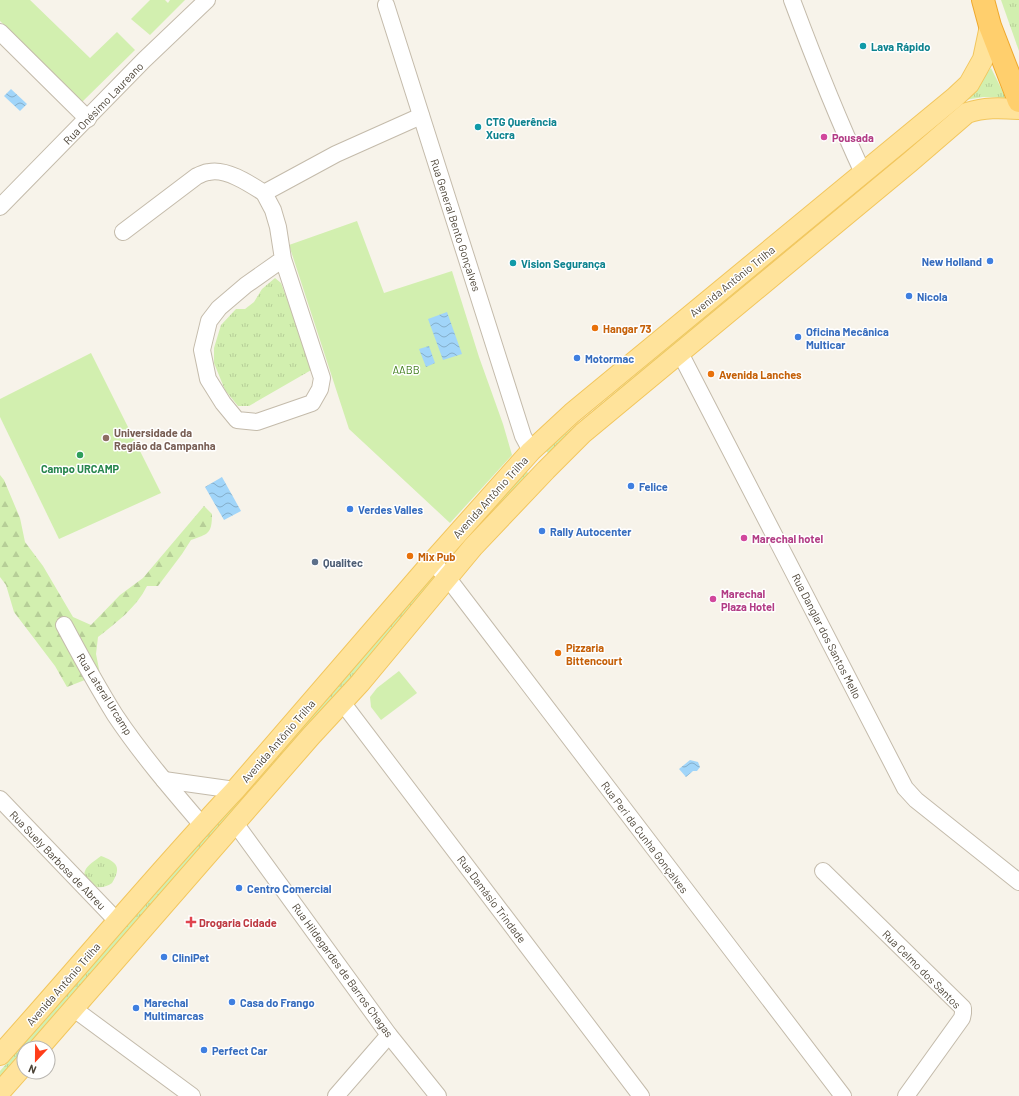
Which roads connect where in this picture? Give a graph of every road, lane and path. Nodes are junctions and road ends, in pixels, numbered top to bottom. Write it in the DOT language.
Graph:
graph roads {
  1 [pos="207,0"];
  2 [pos="792,0"];
  3 [pos="983,0"];
  4 [pos="385,2"];
  5 [pos="990,26"];
  6 [pos="0,32"];
  7 [pos="1019,101"];
  8 [pos="961,105"];
  9 [pos="1019,109"];
  10 [pos="421,116"];
  11 [pos="88,119"];
  12 [pos="863,173"];
  13 [pos="264,193"];
  14 [pos="0,207"];
  15 [pos="123,232"];
  16 [pos="283,259"];
  17 [pos="680,353"];
  18 [pos="531,451"];
  19 [pos="432,562"];
  20 [pos="447,578"];
  21 [pos="64,625"];
  22 [pos="342,702"];
  23 [pos="164,780"];
  24 [pos="235,790"];
  25 [pos="0,799"];
  26 [pos="235,823"];
  27 [pos="202,825"];
  28 [pos="823,871"];
  29 [pos="1019,882"];
  30 [pos="117,921"];
  31 [pos="74,1009"];
  32 [pos="389,1035"];
  33 [pos="46,1040"];
  34 [pos="1,1053"];
  35 [pos="16,1074"];
  36 [pos="0,1092"];
  37 [pos="192,1096"];
  38 [pos="336,1096"];
  39 [pos="438,1096"];
  40 [pos="641,1096"];
  41 [pos="843,1096"];
  42 [pos="906,1096"];
  1 -- 11 [label="street, Rua Onésimo Laureano"];
  2 -- 12 [label="street"];
  3 -- 5 [label="highway"];
  4 -- 10 [label="street, Rua General Bento Gonçalves"];
  5 -- 7 [label="highway"];
  5 -- 8 [label="main road, Avenida Antônio Trilha"];
  6 -- 11 [label="street"];
  8 -- 9 [label="main road, Avenida Antônio Trilha"];
  8 -- 12 [label="main road, Avenida Antônio Trilha"];
  8 -- 17 [label="main road, Avenida Antônio Trilha"];
  10 -- 13 [label="street"];
  10 -- 18 [label="street, Rua General Bento Gonçalves"];
  11 -- 14 [label="street, Rua Onésimo Laureano"];
  12 -- 18 [label="main road, Avenida Antônio Trilha"];
  13 -- 15 [label="street"];
  13 -- 16 [label="street"];
  16 -- 16 [label="street"];
  17 -- 20 [label="main road, Avenida Antônio Trilha"];
  17 -- 29 [label="street, Rua Danglar dos Santos Mello"];
  18 -- 19 [label="main road, Avenida Antônio Trilha"];
  19 -- 20 [label="street, Rua Peri da Cunha Gonçalves"];
  19 -- 24 [label="main road, Avenida Antônio Trilha"];
  20 -- 22 [label="main road, Avenida Antônio Trilha"];
  20 -- 41 [label="street, Rua Peri da Cunha Gonçalves"];
  21 -- 23 [label="street, Rua Lateral Urcamp"];
  22 -- 26 [label="main road, Avenida Antônio Trilha"];
  22 -- 40 [label="street, Rua Damásio Trindade"];
  23 -- 24 [label="street"];
  23 -- 27 [label="street, Rua Lateral Urcamp"];
  24 -- 27 [label="main road, Avenida Antônio Trilha"];
  25 -- 30 [label="street, Rua Suely Barbosa de Abreu"];
  26 -- 31 [label="main road, Avenida Antônio Trilha"];
  26 -- 32 [label="street, Rua Hildegardes de Barros Chagas"];
  27 -- 30 [label="main road, Avenida Antônio Trilha"];
  28 -- 42 [label="street, Rua Celmo dos Santos"];
  30 -- 34 [label="main road, Avenida Antônio Trilha"];
  31 -- 33 [label="main road, Avenida Antônio Trilha"];
  31 -- 37 [label="street"];
  32 -- 38 [label="street"];
  32 -- 39 [label="street, Rua Hildegardes de Barros Chagas"];
  35 -- 36 [label="main road"];
}
